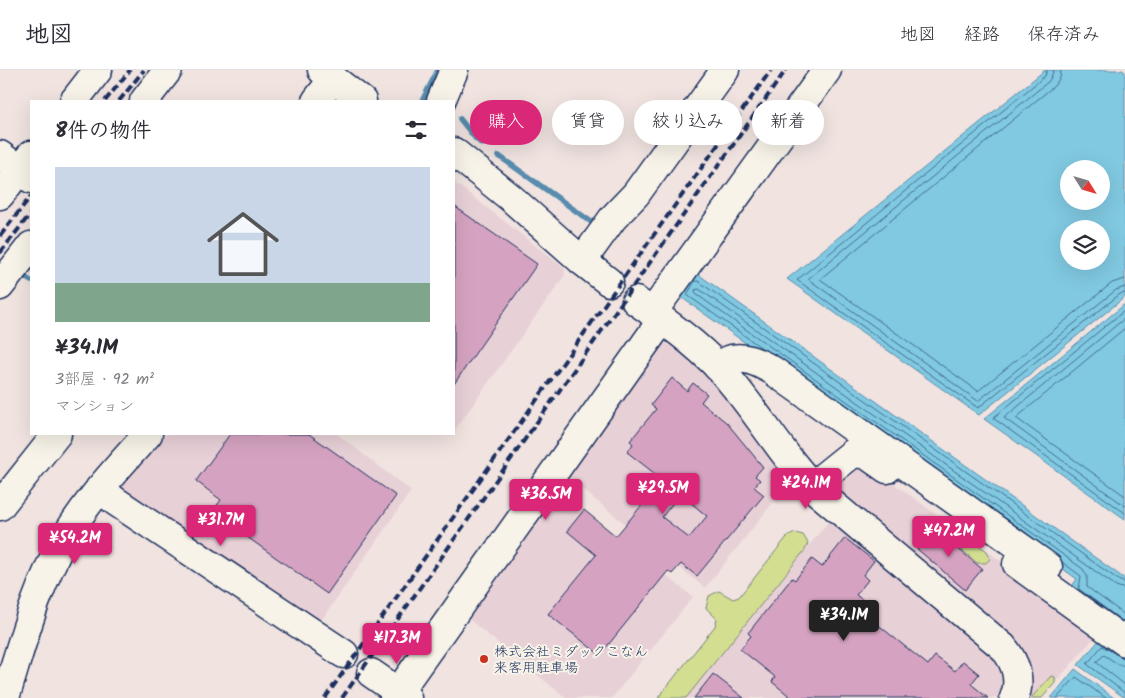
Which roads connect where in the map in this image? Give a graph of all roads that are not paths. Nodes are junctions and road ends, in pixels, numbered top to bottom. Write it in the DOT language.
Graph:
graph roads {
  1 [pos="98,70"];
  2 [pos="168,70"];
  3 [pos="454,70"];
  4 [pos="725,70"];
  5 [pos="827,70"];
  6 [pos="327,74"];
  7 [pos="75,100"];
  8 [pos="145,100"];
  9 [pos="316,100"];
  10 [pos="361,100"];
  11 [pos="441,100"];
  12 [pos="455,153"];
  13 [pos="21,165"];
  14 [pos="0,196"];
  15 [pos="30,247"];
  16 [pos="582,262"];
  17 [pos="609,282"];
  18 [pos="0,286"];
  19 [pos="650,311"];
  20 [pos="718,367"];
  21 [pos="56,435"];
  22 [pos="147,435"];
  23 [pos="812,486"];
  24 [pos="100,488"];
  25 [pos="0,506"];
  26 [pos="1048,566"];
  27 [pos="1125,642"];
  28 [pos="344,654"];
  29 [pos="372,673"];
  30 [pos="400,696"];
  31 [pos="5,698"];
  32 [pos="1014,698"];
  1 -- 7 [label="street"];
  2 -- 8 [label="street"];
  3 -- 11 [label="street"];
  4 -- 16 [label="street"];
  5 -- 19 [label="street"];
  6 -- 9 [label="street"];
  6 -- 10 [label="street"];
  12 -- 16 [label="street"];
  13 -- 14 [label="street"];
  15 -- 18 [label="street"];
  16 -- 17 [label="street"];
  19 -- 20 [label="street"];
  19 -- 30 [label="street"];
  20 -- 23 [label="street"];
  20 -- 26 [label="street"];
  21 -- 25 [label="street"];
  22 -- 24 [label="street"];
  23 -- 27 [label="street"];
  23 -- 32 [label="street"];
  24 -- 28 [label="street"];
  24 -- 31 [label="street"];
  29 -- 30 [label="street"];
}
